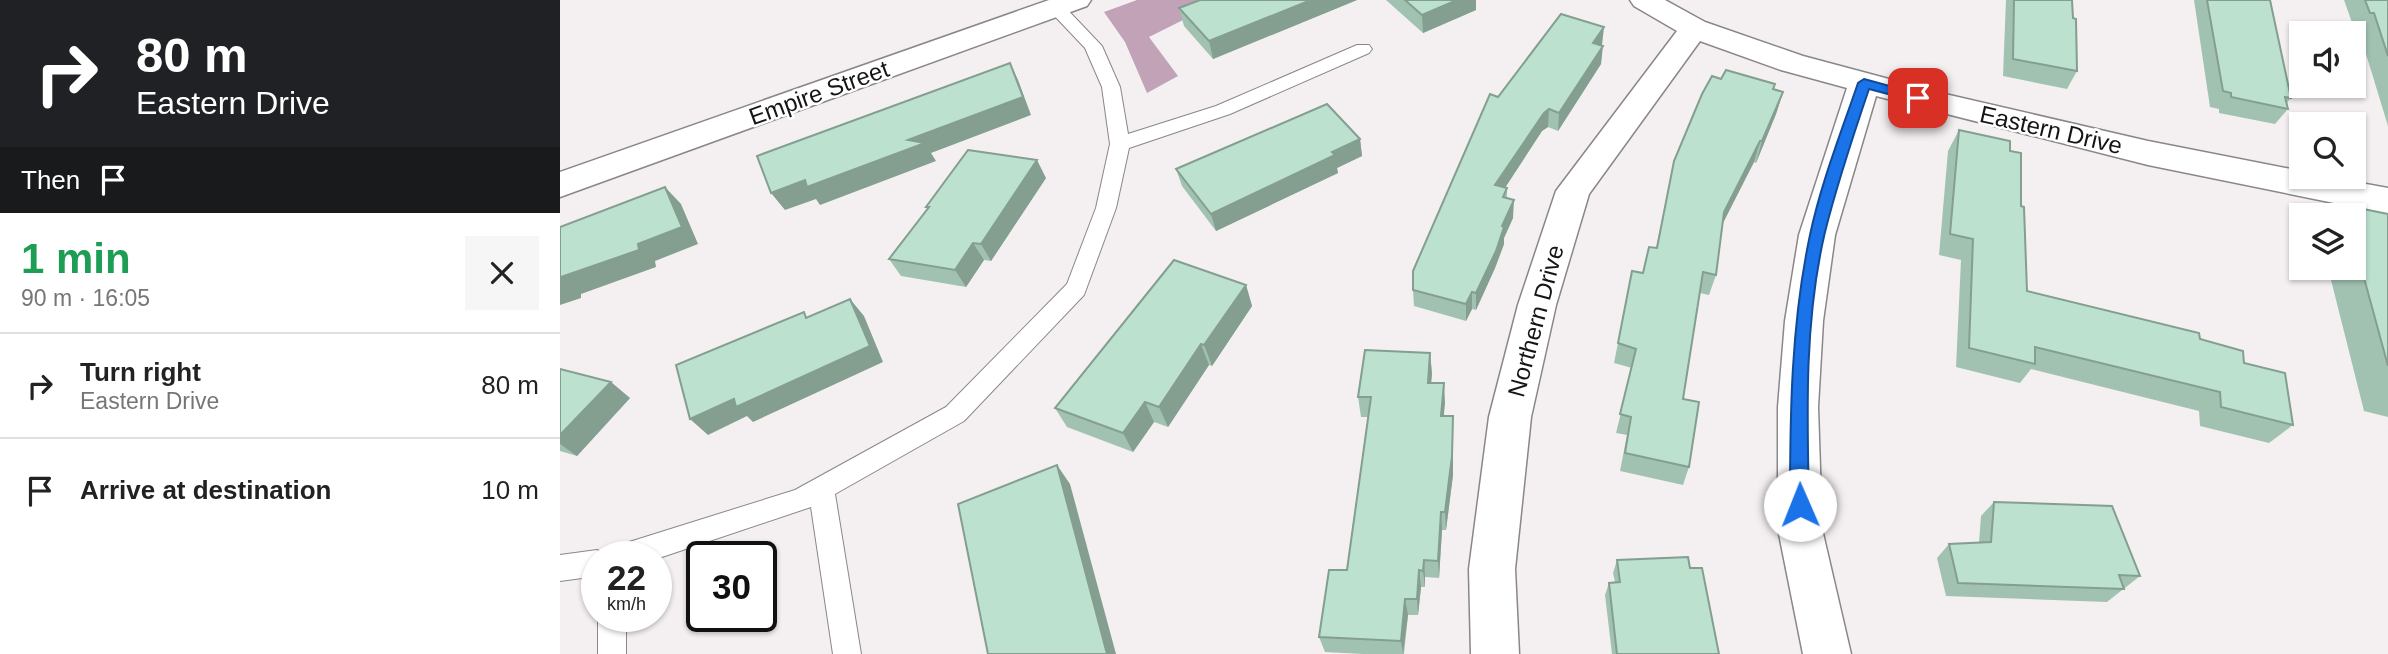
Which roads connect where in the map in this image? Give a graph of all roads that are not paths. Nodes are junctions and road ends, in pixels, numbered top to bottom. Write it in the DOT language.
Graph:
graph roads {
  1 [pos="1644,0"];
  2 [pos="1067,4"];
  3 [pos="1694,28"];
  4 [pos="1363,49"];
  5 [pos="1864,83"];
  6 [pos="1120,144"];
  7 [pos="560,185"];
  8 [pos="2388,201"];
  9 [pos="821,489"];
  10 [pos="672,541"];
  11 [pos="581,565"];
  12 [pos="560,568"];
  13 [pos="612,632"];
  14 [pos="612,654"];
  15 [pos="846,654"];
  16 [pos="1495,654"];
  17 [pos="1827,654"];
  1 -- 3 [label="street, Eastern Drive"];
  2 -- 6 [label="lane"];
  2 -- 7 [label="street, Empire Street"];
  3 -- 5 [label="street, Eastern Drive"];
  3 -- 16 [label="street, Northern Drive"];
  4 -- 6 [label="lane"];
  5 -- 8 [label="street, Eastern Drive"];
  5 -- 17 [label="street"];
  6 -- 9 [label="lane"];
  9 -- 10 [label="lane"];
  9 -- 15 [label="lane"];
  11 -- 12 [label="lane"];
  13 -- 14 [label="lane"];
}
